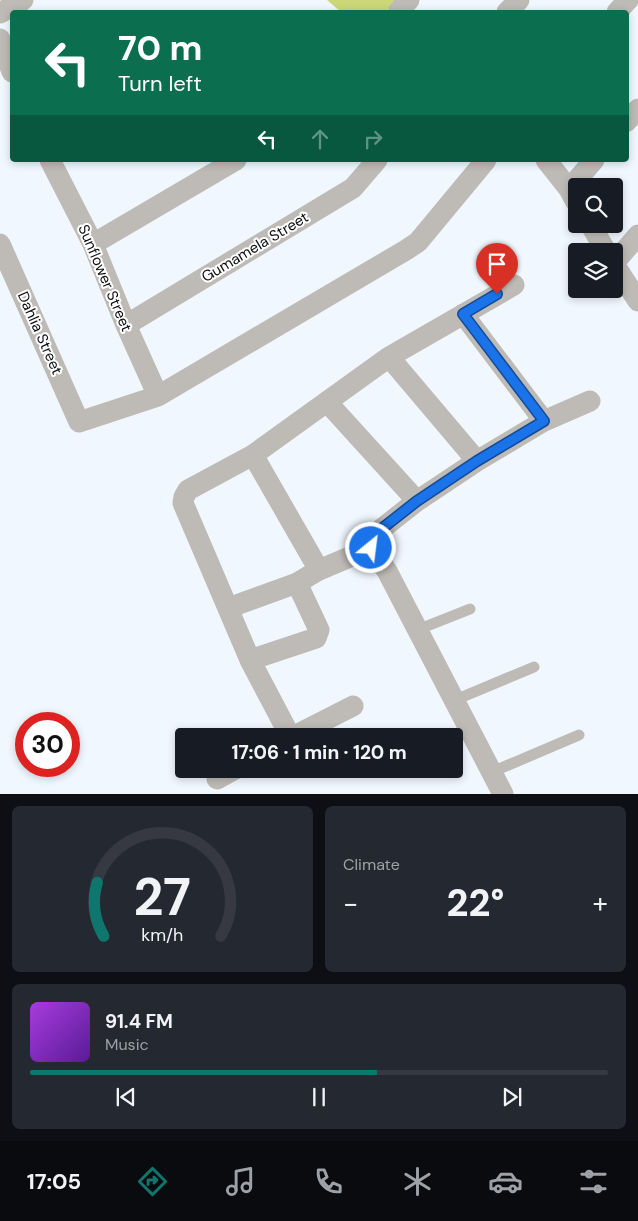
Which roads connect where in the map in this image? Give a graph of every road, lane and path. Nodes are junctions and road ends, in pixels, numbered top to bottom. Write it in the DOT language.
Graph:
graph roads {
  1 [pos="23,0"];
  2 [pos="409,0"];
  3 [pos="518,0"];
  4 [pos="400,10"];
  5 [pos="510,10"];
  6 [pos="0,13"];
  7 [pos="0,39"];
  8 [pos="10,66"];
  9 [pos="638,108"];
  10 [pos="629,118"];
  11 [pos="53,162"];
  12 [pos="233,162"];
  13 [pos="375,162"];
  14 [pos="484,162"];
  15 [pos="547,162"];
  16 [pos="593,162"];
  17 [pos="583,178"];
  18 [pos="568,190"];
  19 [pos="638,235"];
  20 [pos="0,244"];
  21 [pos="93,244"];
  22 [pos="623,252"];
  23 [pos="623,277"];
  24 [pos="514,285"];
  25 [pos="638,301"];
  26 [pos="463,314"];
  27 [pos="126,325"];
  28 [pos="389,357"];
  29 [pos="158,396"];
  30 [pos="590,401"];
  31 [pos="327,402"];
  32 [pos="544,421"];
  33 [pos="253,456"];
  34 [pos="477,461"];
  35 [pos="417,501"];
  36 [pos="371,548"];
  37 [pos="320,570"];
  38 [pos="297,583"];
  39 [pos="228,608"];
  40 [pos="470,609"];
  41 [pos="417,630"];
  42 [pos="250,660"];
  43 [pos="534,667"];
  44 [pos="455,700"];
  45 [pos="353,706"];
  46 [pos="286,728"];
  47 [pos="310,728"];
  48 [pos="579,735"];
  49 [pos="492,772"];
  50 [pos="503,794"];
  1 -- 6 [label="street"];
  2 -- 4 [label="street"];
  3 -- 5 [label="street"];
  7 -- 8 [label="street"];
  9 -- 10 [label="street"];
  11 -- 21 [label="street, Sunflower Street"];
  12 -- 21 [label="street"];
  13 -- 27 [label="street, Gumamela Street"];
  14 -- 29 [label="street"];
  15 -- 18 [label="street"];
  16 -- 17 [label="street"];
  19 -- 22 [label="street"];
  20 -- 29 [label="street, Dahlia Street"];
  21 -- 27 [label="street, Sunflower Street"];
  23 -- 25 [label="street"];
  24 -- 26 [label="street"];
  26 -- 28 [label="street"];
  26 -- 32 [label="street"];
  27 -- 29 [label="street, Sunflower Street"];
  28 -- 31 [label="street"];
  28 -- 34 [label="street"];
  30 -- 32 [label="street"];
  31 -- 33 [label="street"];
  31 -- 35 [label="street"];
  32 -- 34 [label="street"];
  33 -- 37 [label="street"];
  33 -- 39 [label="street"];
  34 -- 35 [label="street"];
  35 -- 36 [label="street"];
  36 -- 37 [label="street"];
  36 -- 41 [label="street"];
  37 -- 38 [label="street"];
  38 -- 39 [label="street"];
  38 -- 42 [label="street"];
  39 -- 42 [label="street"];
  40 -- 41 [label="lane"];
  41 -- 44 [label="street"];
  42 -- 46 [label="street"];
  43 -- 44 [label="lane"];
  44 -- 49 [label="street"];
  45 -- 47 [label="street"];
  48 -- 49 [label="lane"];
  49 -- 50 [label="street"];
}
